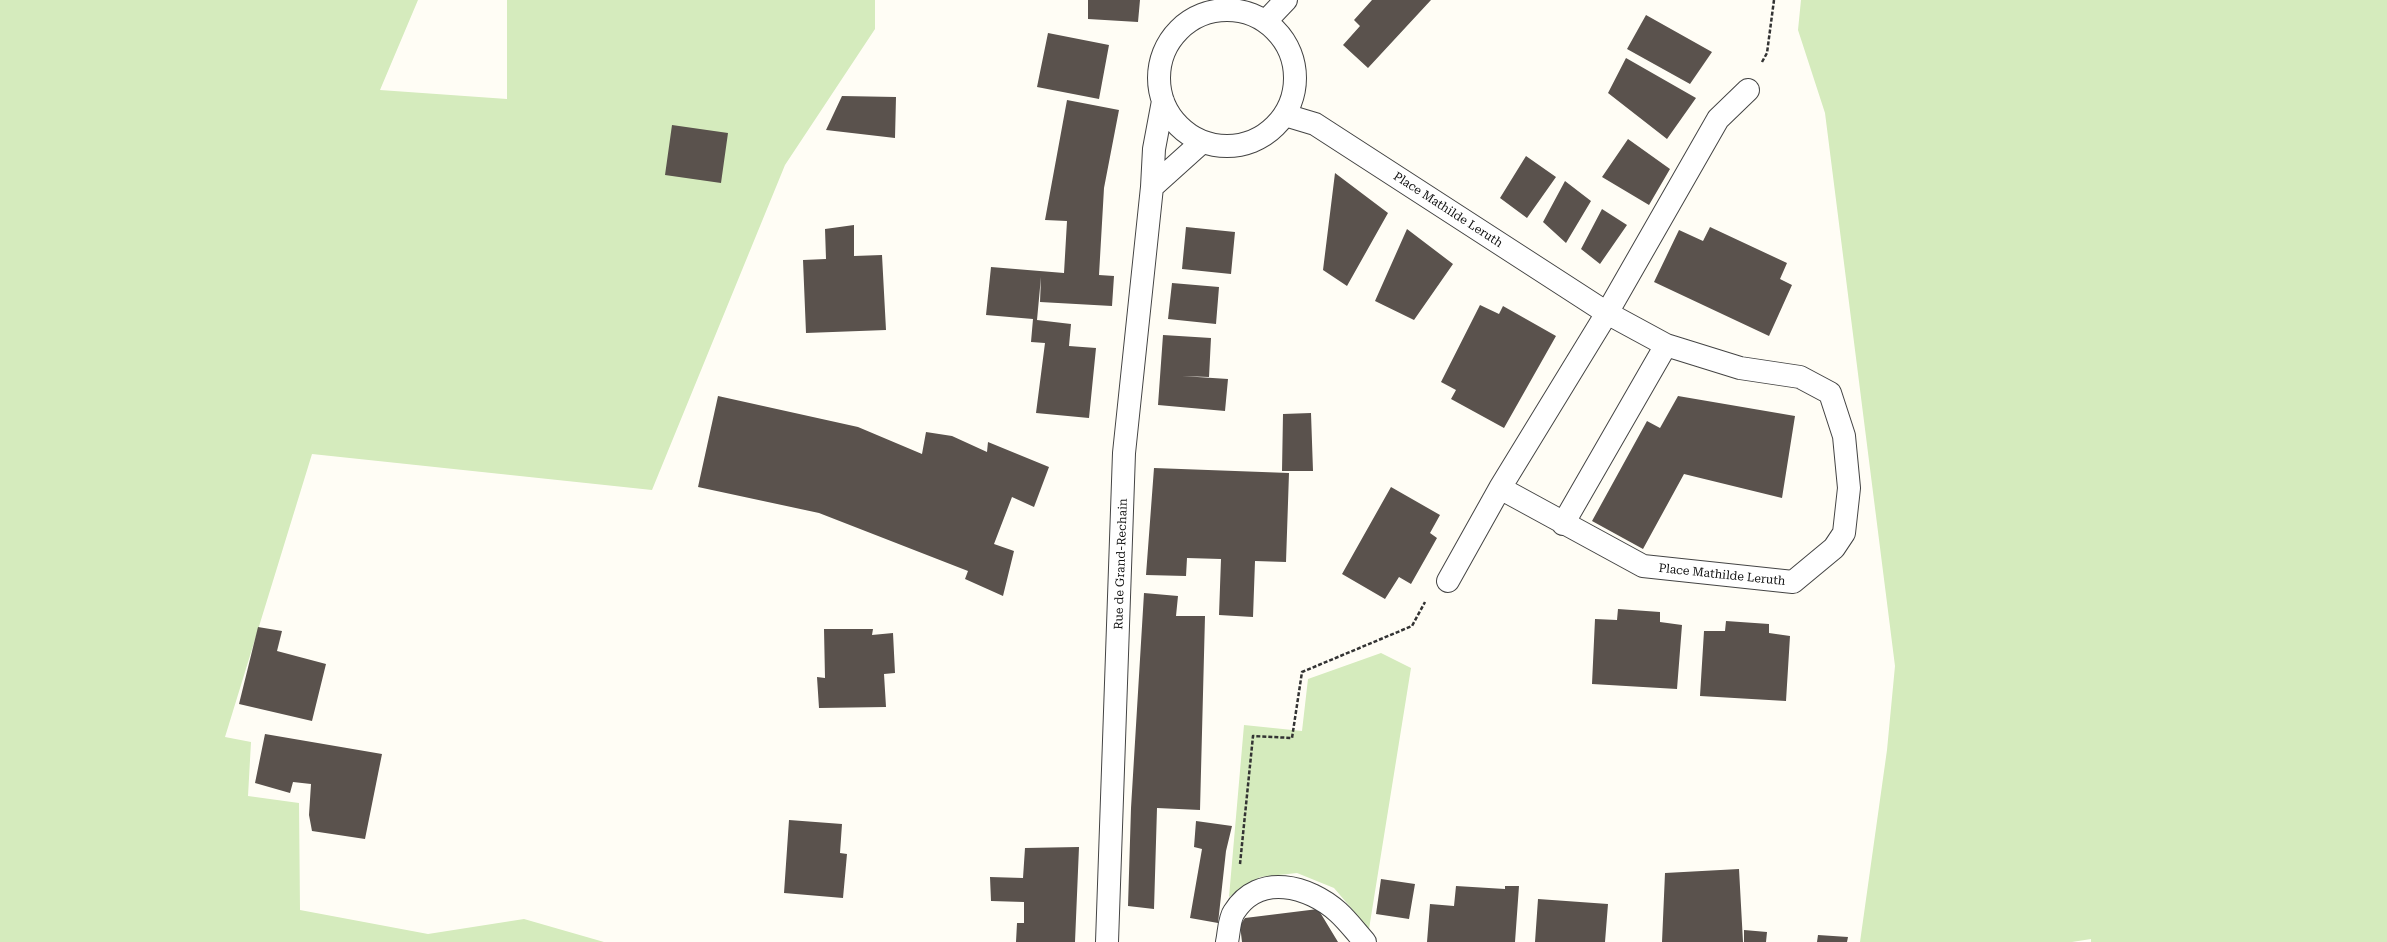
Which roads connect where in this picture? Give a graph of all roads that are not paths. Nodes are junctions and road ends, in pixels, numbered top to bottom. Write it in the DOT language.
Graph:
graph roads {
  1 [pos="1286,0"];
  2 [pos="1198,7"];
  3 [pos="1266,21"];
  4 [pos="1748,90"];
  5 [pos="1163,101"];
  6 [pos="1285,115"];
  7 [pos="1202,142"];
  8 [pos="1152,187"];
  9 [pos="1607,313"];
  10 [pos="1666,345"];
  11 [pos="1500,488"];
  12 [pos="1563,524"];
  13 [pos="1448,581"];
  14 [pos="1107,942"];
  15 [pos="1227,942"];
  16 [pos="1365,942"];
  1 -- 3 [label="street"];
  2 -- 3 [label="street"];
  2 -- 5 [label="street"];
  3 -- 6 [label="street"];
  4 -- 9 [label="street"];
  5 -- 7 [label="street"];
  5 -- 8 [label="street, Rue de Grand-Rechain"];
  6 -- 7 [label="street"];
  6 -- 9 [label="street, Place Mathilde Leruth"];
  7 -- 8 [label="street"];
  8 -- 14 [label="street, Rue de Grand-Rechain"];
  9 -- 10 [label="street, Place Mathilde Leruth"];
  9 -- 11 [label="street"];
  10 -- 12 [label="street"];
  10 -- 12 [label="street, Place Mathilde Leruth"];
  11 -- 12 [label="street, Place Mathilde Leruth"];
  11 -- 13 [label="street"];
  15 -- 16 [label="street"];
}
